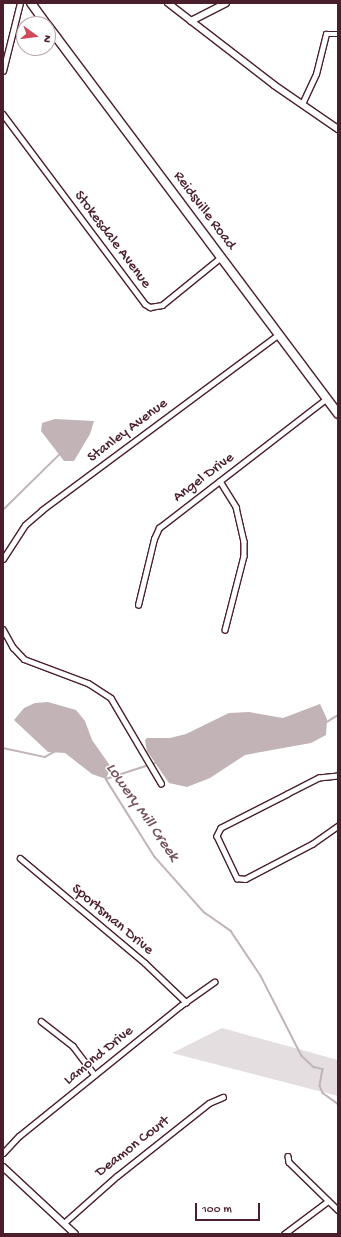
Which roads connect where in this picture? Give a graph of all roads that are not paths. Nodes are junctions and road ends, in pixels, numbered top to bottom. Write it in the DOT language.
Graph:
graph roads {
  1 [pos="20,3"];
  2 [pos="31,3"];
  3 [pos="168,3"];
  4 [pos="226,3"];
  5 [pos="40,16"];
  6 [pos="191,21"];
  7 [pos="338,34"];
  8 [pos="56,37"];
  9 [pos="3,71"];
  10 [pos="302,104"];
  11 [pos="3,114"];
  12 [pos="338,129"];
  13 [pos="221,257"];
  14 [pos="279,334"];
  15 [pos="327,398"];
  16 [pos="338,412"];
  17 [pos="220,481"];
  18 [pos="3,559"];
  19 [pos="138,605"];
  20 [pos="3,629"];
  21 [pos="225,630"];
  22 [pos="338,776"];
  23 [pos="161,783"];
  24 [pos="338,826"];
  25 [pos="20,858"];
  26 [pos="214,982"];
  27 [pos="186,1002"];
  28 [pos="41,1021"];
  29 [pos="95,1075"];
  30 [pos="223,1097"];
  31 [pos="3,1153"];
  32 [pos="288,1156"];
  33 [pos="3,1167"];
  34 [pos="328,1201"];
  35 [pos="338,1210"];
  36 [pos="64,1223"];
  37 [pos="76,1234"];
  38 [pos="284,1234"];
  1 -- 9 [label="street"];
  2 -- 5 [label="highway, Reidsville Road"];
  3 -- 6 [label="street"];
  4 -- 6 [label="street"];
  6 -- 10 [label="street"];
  7 -- 10 [label="street"];
  8 -- 13 [label="highway, Reidsville Road"];
  10 -- 12 [label="street"];
  11 -- 13 [label="street, Stokesdale Avenue"];
  13 -- 14 [label="highway, Reidsville Road"];
  14 -- 15 [label="highway, Reidsville Road"];
  14 -- 18 [label="street, Stanley Avenue"];
  15 -- 16 [label="highway, Reidsville Road"];
  15 -- 17 [label="street, Angel Drive"];
  17 -- 19 [label="street, Angel Drive"];
  17 -- 21 [label="street"];
  20 -- 23 [label="street"];
  22 -- 24 [label="street"];
  25 -- 27 [label="street, Sportsman Drive"];
  26 -- 27 [label="street, Lamond Drive"];
  27 -- 29 [label="street, Lamond Drive"];
  28 -- 29 [label="street"];
  29 -- 31 [label="street, Lamond Drive"];
  30 -- 36 [label="street, Deamon Court"];
  32 -- 34 [label="street"];
  33 -- 36 [label="street"];
  34 -- 35 [label="street"];
  34 -- 38 [label="street"];
  36 -- 37 [label="street"];
}
